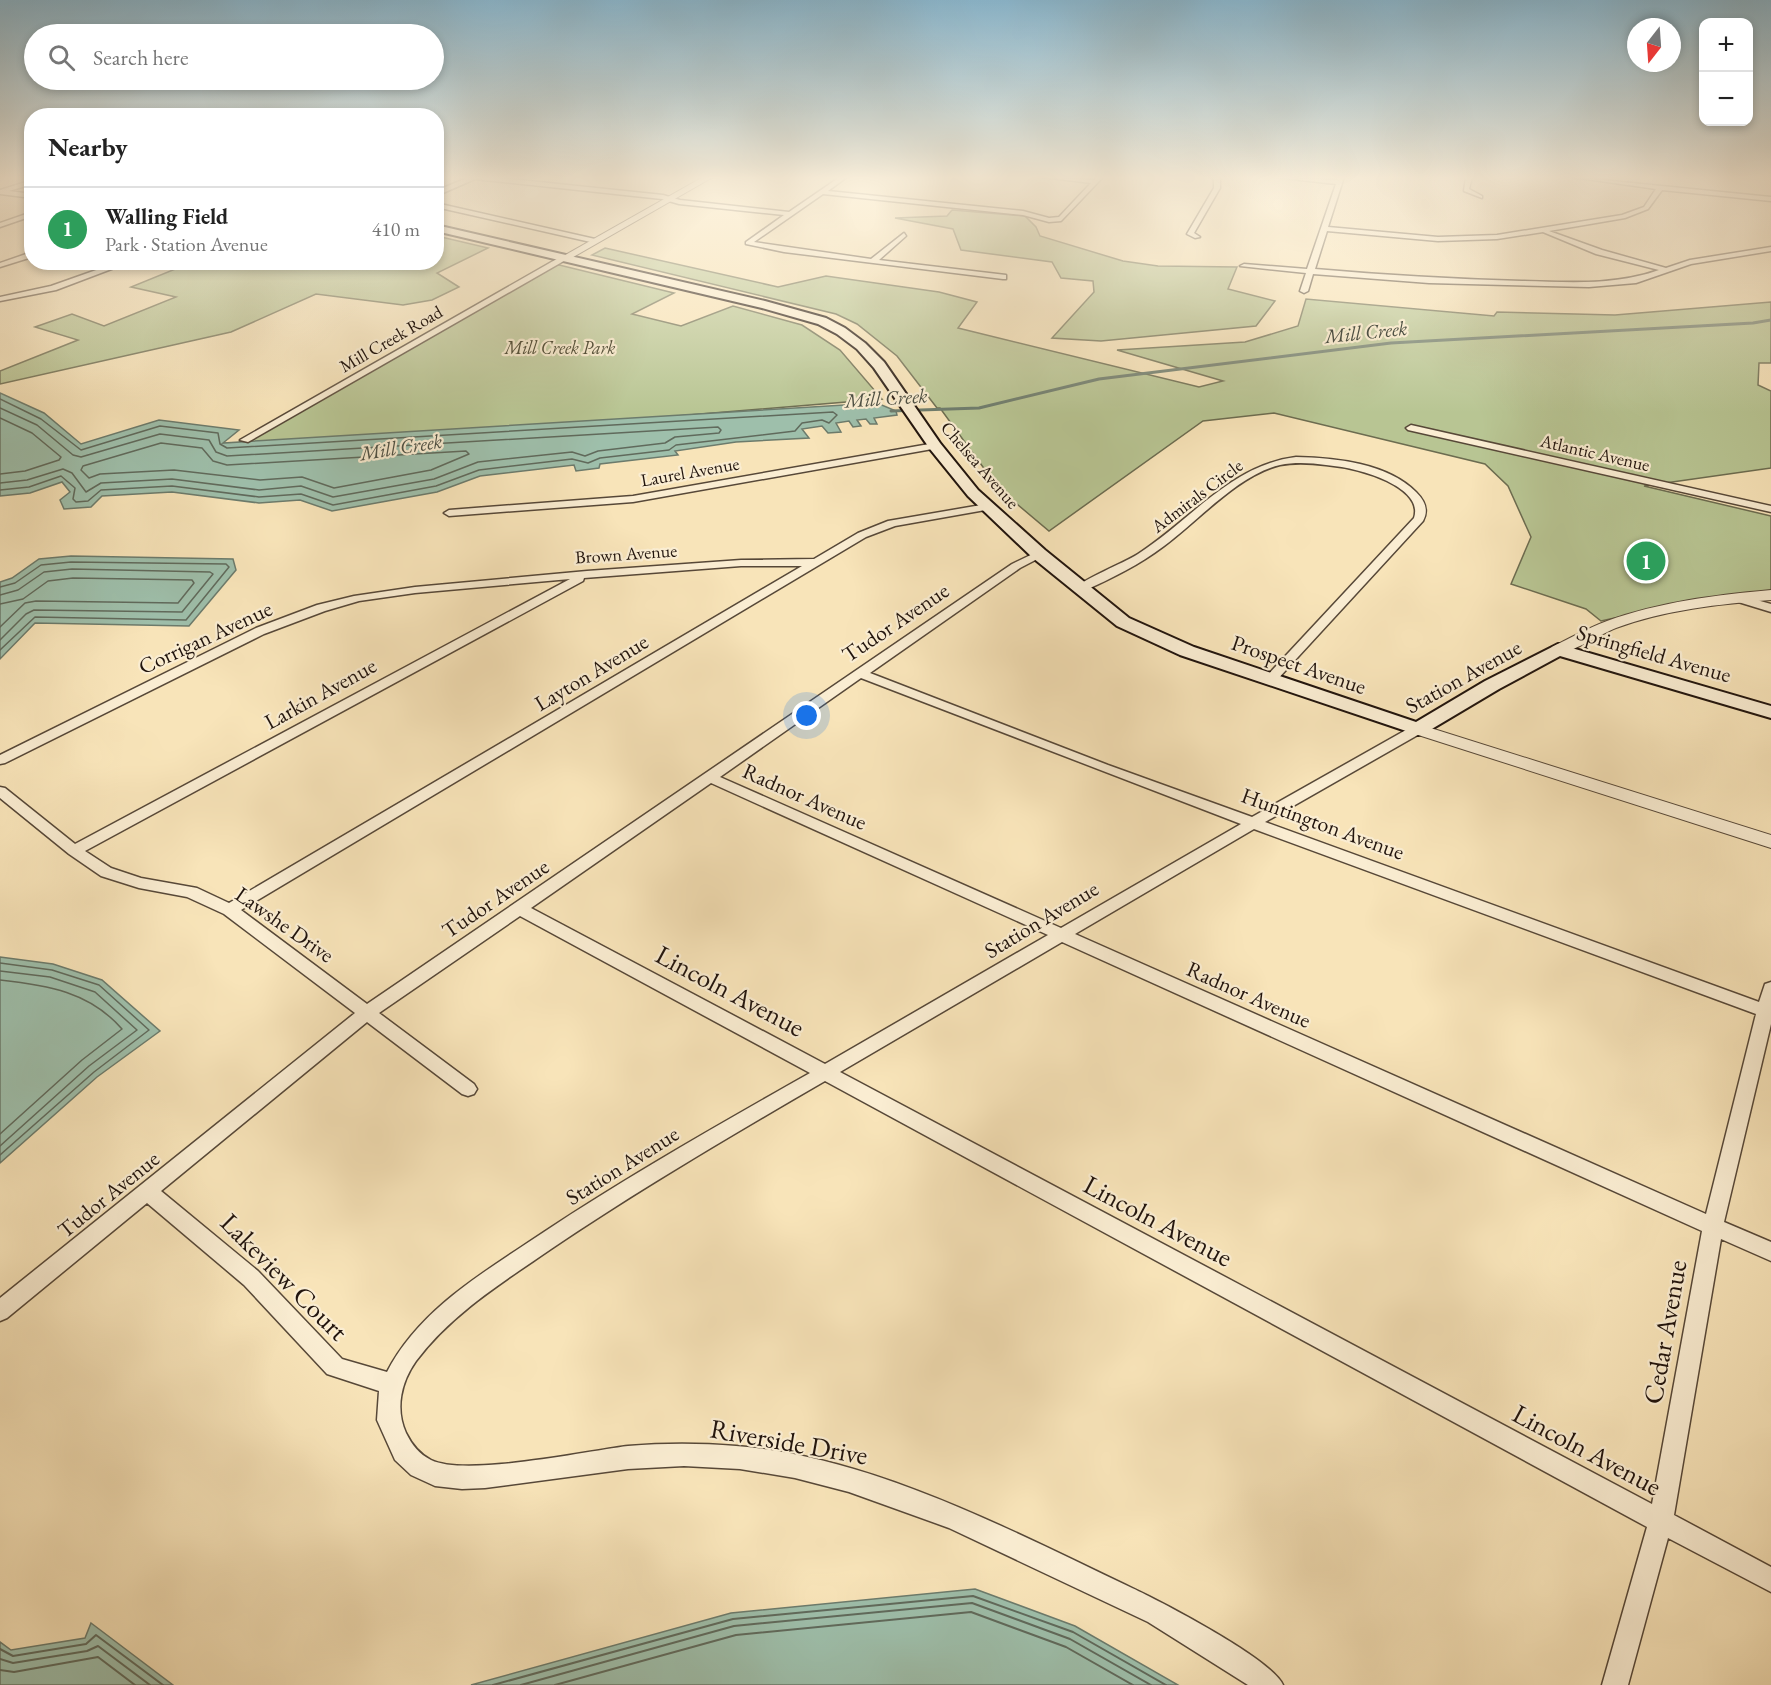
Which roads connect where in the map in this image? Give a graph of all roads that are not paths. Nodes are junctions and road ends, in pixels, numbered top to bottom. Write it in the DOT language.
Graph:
graph roads {
  1 [pos="555,256"];
  2 [pos="569,256"];
  3 [pos="830,256"];
  4 [pos="879,256"];
  5 [pos="1315,256"];
  6 [pos="1612,256"];
  7 [pos="1722,256"];
  8 [pos="24,257"];
  9 [pos="565,258"];
  10 [pos="873,261"];
  11 [pos="0,265"];
  12 [pos="1244,266"];
  13 [pos="105,270"];
  14 [pos="1310,271"];
  15 [pos="1669,271"];
  16 [pos="1004,277"];
  17 [pos="1304,291"];
  18 [pos="0,299"];
  19 [pos="1412,428"];
  20 [pos="245,440"];
  21 [pos="935,446"];
  22 [pos="987,507"];
  23 [pos="1771,509"];
  24 [pos="449,513"];
  25 [pos="1039,554"];
  26 [pos="816,562"];
  27 [pos="587,574"];
  28 [pos="439,587"];
  29 [pos="1080,589"];
  30 [pos="1771,595"];
  31 [pos="1739,599"];
  32 [pos="1771,609"];
  33 [pos="1558,650"];
  34 [pos="859,673"];
  35 [pos="1270,680"];
  36 [pos="1771,712"];
  37 [pos="1418,729"];
  38 [pos="0,760"];
  39 [pos="709,777"];
  40 [pos="0,791"];
  41 [pos="1253,821"];
  42 [pos="1771,842"];
  43 [pos="74,851"];
  44 [pos="520,909"];
  45 [pos="230,910"];
  46 [pos="1061,935"];
  47 [pos="1771,988"];
  48 [pos="368,1012"];
  49 [pos="1768,1012"];
  50 [pos="826,1073"];
  51 [pos="468,1089"];
  52 [pos="147,1191"];
  53 [pos="1713,1226"];
  54 [pos="1771,1252"];
  55 [pos="0,1311"];
  56 [pos="391,1384"];
  57 [pos="1661,1521"];
  58 [pos="1771,1580"];
  59 [pos="1270,1685"];
  60 [pos="1614,1685"];
  1 -- 9 [label="main road, Chelsea Avenue"];
  2 -- 9 [label="street, Mill Creek Road"];
  3 -- 10 [label="street"];
  4 -- 10 [label="street"];
  5 -- 14 [label="street"];
  6 -- 15 [label="street"];
  7 -- 15 [label="street"];
  8 -- 11 [label="street"];
  9 -- 20 [label="street, Mill Creek Road"];
  9 -- 21 [label="main road, Chelsea Avenue"];
  10 -- 16 [label="street"];
  12 -- 14 [label="street"];
  13 -- 18 [label="street"];
  14 -- 15 [label="street"];
  14 -- 17 [label="street"];
  19 -- 23 [label="street, Atlantic Avenue"];
  21 -- 22 [label="main road, Chelsea Avenue"];
  21 -- 24 [label="street, Laurel Avenue"];
  22 -- 25 [label="main road, Chelsea Avenue"];
  22 -- 26 [label="street, Layton Avenue"];
  25 -- 29 [label="main road, Prospect Avenue"];
  25 -- 34 [label="street, Tudor Avenue"];
  26 -- 27 [label="street, Brown Avenue"];
  26 -- 45 [label="street, Layton Avenue"];
  27 -- 28 [label="street, Brown Avenue"];
  27 -- 43 [label="street, Larkin Avenue"];
  28 -- 38 [label="street, Corrigan Avenue"];
  29 -- 35 [label="main road, Prospect Avenue"];
  29 -- 35 [label="street, Admirals Circle"];
  30 -- 31 [label="street, Station Avenue"];
  31 -- 32 [label="street"];
  31 -- 33 [label="street, Station Avenue"];
  33 -- 36 [label="main road, Springfield Avenue"];
  33 -- 37 [label="main road, Station Avenue"];
  34 -- 39 [label="street, Tudor Avenue"];
  34 -- 41 [label="street, Huntington Avenue"];
  35 -- 37 [label="main road, Prospect Avenue"];
  37 -- 41 [label="street, Station Avenue"];
  37 -- 42 [label="street, Prospect Avenue"];
  39 -- 44 [label="street, Tudor Avenue"];
  39 -- 46 [label="street, Radnor Avenue"];
  40 -- 43 [label="street, Lawshe Drive"];
  41 -- 46 [label="street, Station Avenue"];
  41 -- 49 [label="street, Huntington Avenue"];
  43 -- 45 [label="street, Lawshe Drive"];
  44 -- 48 [label="street, Tudor Avenue"];
  44 -- 50 [label="street, Lincoln Avenue"];
  45 -- 48 [label="street, Lawshe Drive"];
  46 -- 50 [label="street, Station Avenue"];
  46 -- 53 [label="street, Radnor Avenue"];
  47 -- 49 [label="street, Cedar Avenue"];
  48 -- 51 [label="street, Lawshe Drive"];
  48 -- 52 [label="street, Tudor Avenue"];
  49 -- 53 [label="street, Cedar Avenue"];
  50 -- 56 [label="street, Station Avenue"];
  50 -- 57 [label="street, Lincoln Avenue"];
  52 -- 55 [label="street, Tudor Avenue"];
  52 -- 56 [label="street, Lakeview Court"];
  53 -- 54 [label="street, Radnor Avenue"];
  53 -- 57 [label="street, Cedar Avenue"];
  56 -- 59 [label="street, Riverside Drive"];
  57 -- 58 [label="street, Lincoln Avenue"];
  57 -- 60 [label="street, Cedar Avenue"];
}
